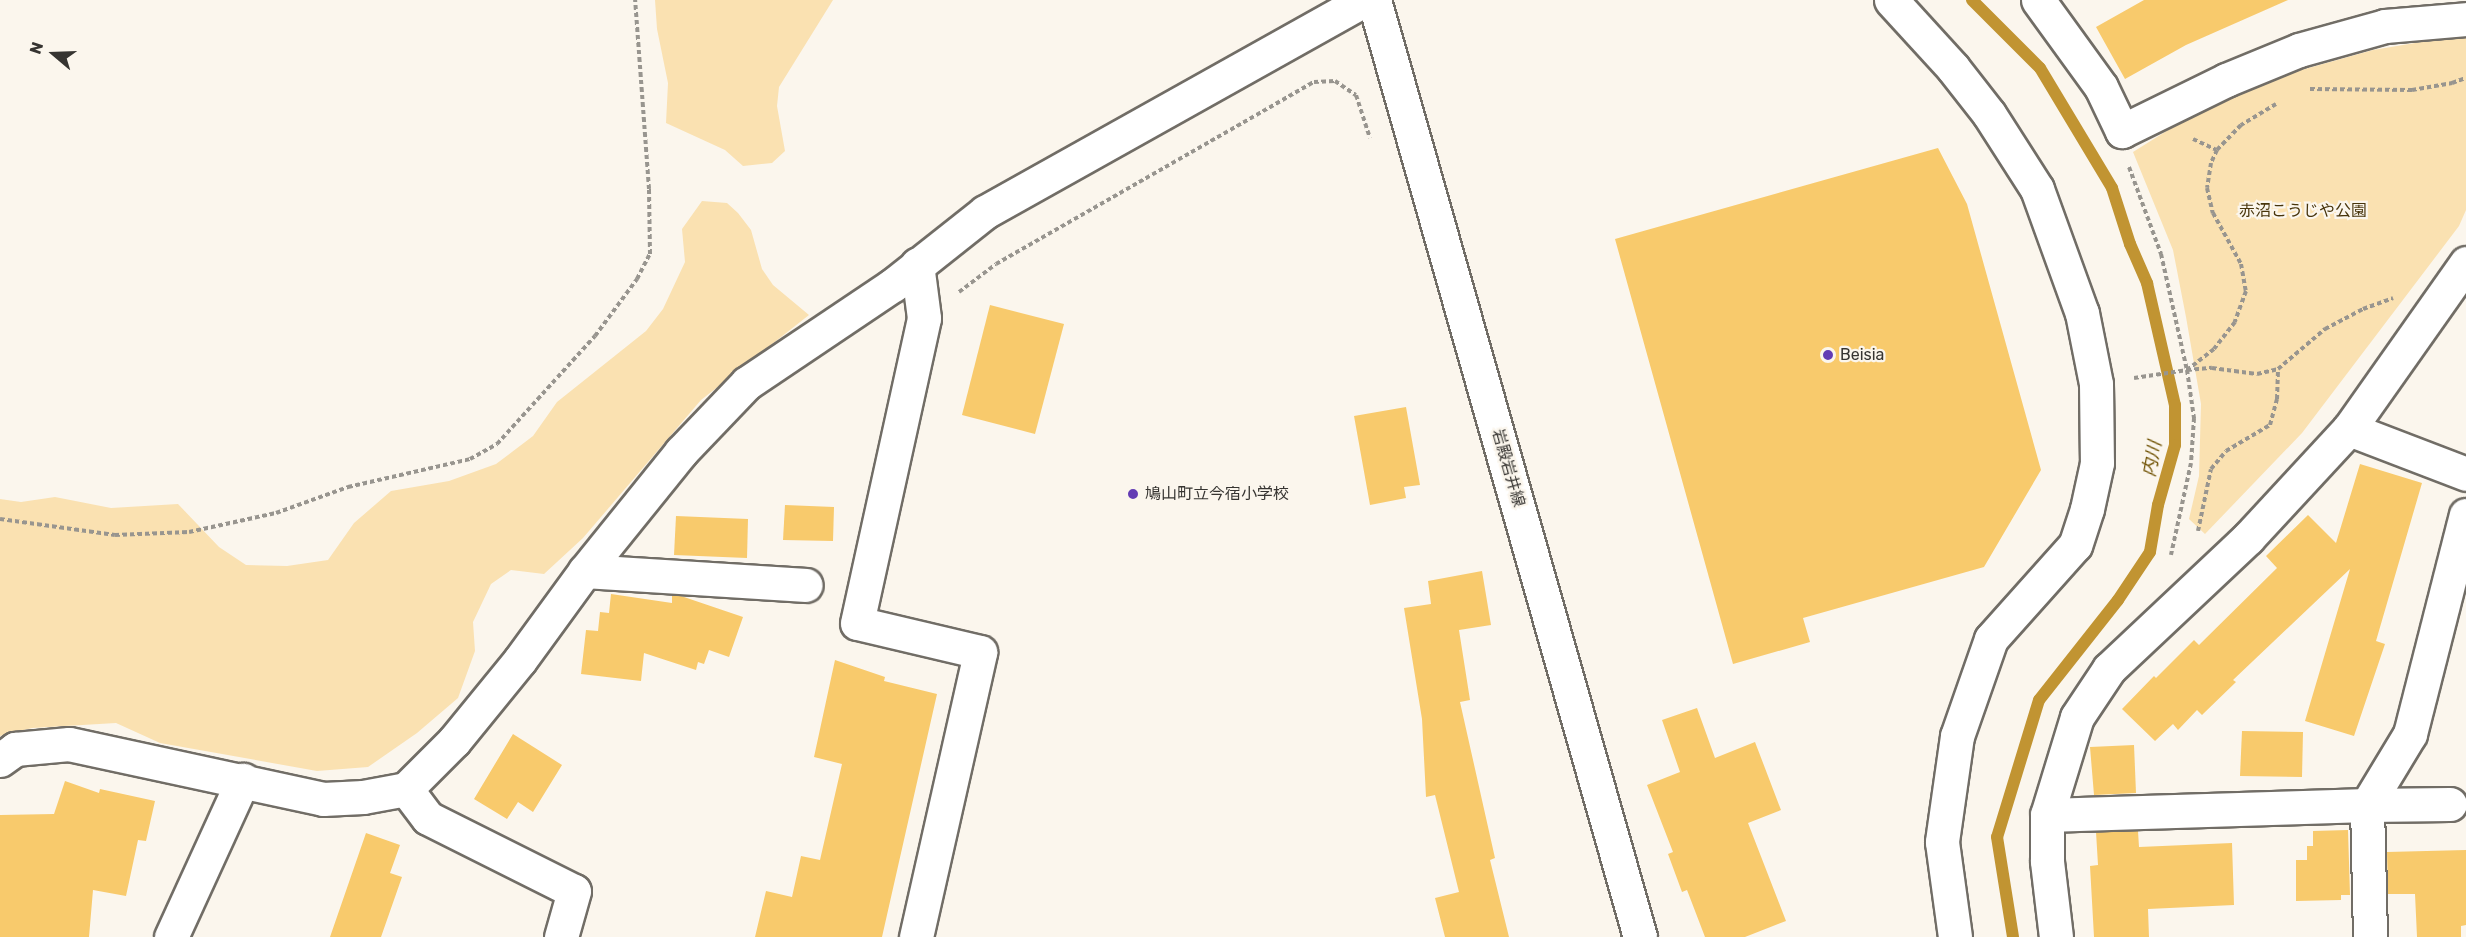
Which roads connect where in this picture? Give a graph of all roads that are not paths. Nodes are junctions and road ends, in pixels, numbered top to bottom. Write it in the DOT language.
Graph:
graph roads {
  1 [pos="1364,0"];
  2 [pos="1374,0"];
  3 [pos="1892,0"];
  4 [pos="2038,0"];
  5 [pos="2466,19"];
  6 [pos="2466,263"];
  7 [pos="917,264"];
  8 [pos="2349,429"];
  9 [pos="2466,474"];
  10 [pos="2466,515"];
  11 [pos="585,571"];
  12 [pos="806,585"];
  13 [pos="0,760"];
  14 [pos="243,780"];
  15 [pos="406,789"];
  16 [pos="2450,804"];
  17 [pos="2367,805"];
  18 [pos="2047,815"];
  19 [pos="171,937"];
  20 [pos="561,937"];
  21 [pos="916,937"];
  22 [pos="1640,937"];
  23 [pos="1955,937"];
  24 [pos="2056,937"];
  25 [pos="2370,937"];
  1 -- 7 [label="street"];
  2 -- 22 [label="street, 岩殿岩井線"];
  3 -- 23 [label="street"];
  4 -- 5 [label="street"];
  6 -- 8 [label="street"];
  7 -- 11 [label="street"];
  7 -- 21 [label="street"];
  8 -- 9 [label="street"];
  8 -- 18 [label="street"];
  10 -- 17 [label="street"];
  11 -- 12 [label="street"];
  11 -- 15 [label="street"];
  13 -- 14 [label="street"];
  14 -- 15 [label="street"];
  14 -- 19 [label="street"];
  15 -- 20 [label="street"];
  16 -- 17 [label="street"];
  17 -- 18 [label="street"];
  17 -- 25 [label="street"];
  18 -- 24 [label="street"];
}
